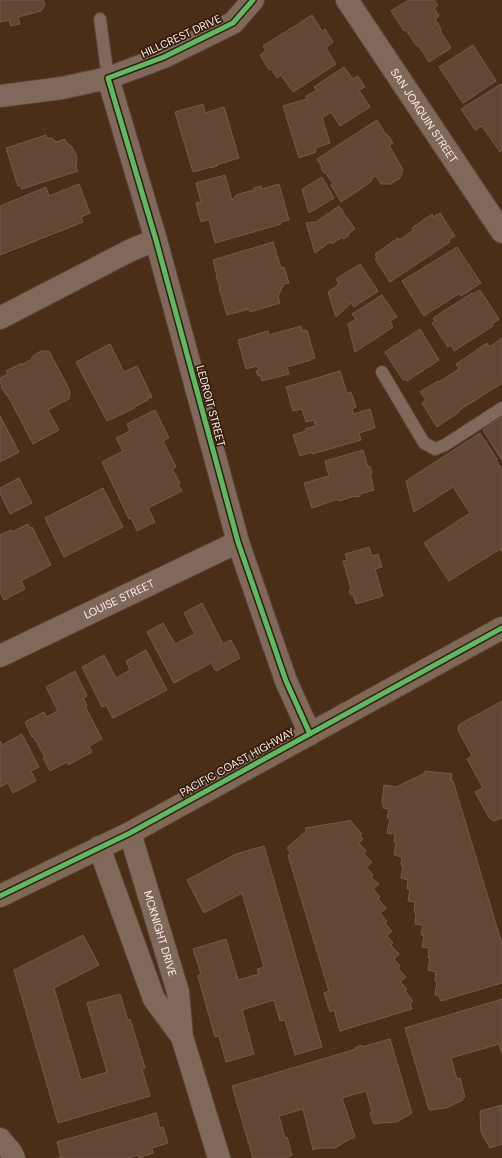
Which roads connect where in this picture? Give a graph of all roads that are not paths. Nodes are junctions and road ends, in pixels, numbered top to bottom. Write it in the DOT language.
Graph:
graph roads {
  1 [pos="253,0"];
  2 [pos="347,0"];
  3 [pos="100,19"];
  4 [pos="108,78"];
  5 [pos="0,96"];
  6 [pos="502,232"];
  7 [pos="156,240"];
  8 [pos="0,318"];
  9 [pos="382,372"];
  10 [pos="502,408"];
  11 [pos="238,542"];
  12 [pos="502,628"];
  13 [pos="0,656"];
  14 [pos="310,734"];
  15 [pos="130,833"];
  16 [pos="99,847"];
  17 [pos="0,896"];
  18 [pos="182,1037"];
  19 [pos="0,1139"];
  20 [pos="14,1158"];
  21 [pos="219,1158"];
  1 -- 4 [label="street, HILLCREST DRIVE"];
  2 -- 6 [label="street, SAN JOAQUIN STREET"];
  3 -- 4 [label="lane"];
  4 -- 5 [label="street"];
  4 -- 7 [label="street, LEDROIT STREET"];
  7 -- 8 [label="street"];
  7 -- 11 [label="street, LEDROIT STREET"];
  9 -- 10 [label="lane"];
  11 -- 13 [label="street, LOUISE STREET"];
  11 -- 14 [label="street, LEDROIT STREET"];
  12 -- 14 [label="highway, PACIFIC COAST HIGHWAY"];
  14 -- 15 [label="highway, PACIFIC COAST HIGHWAY"];
  15 -- 16 [label="highway, PACIFIC COAST HIGHWAY"];
  15 -- 18 [label="street, MCKNIGHT DRIVE"];
  16 -- 17 [label="highway, PACIFIC COAST HIGHWAY"];
  16 -- 18 [label="street, MCKNIGHT DRIVE"];
  18 -- 21 [label="street, MCKNIGHT DRIVE"];
  19 -- 20 [label="street"];
}
